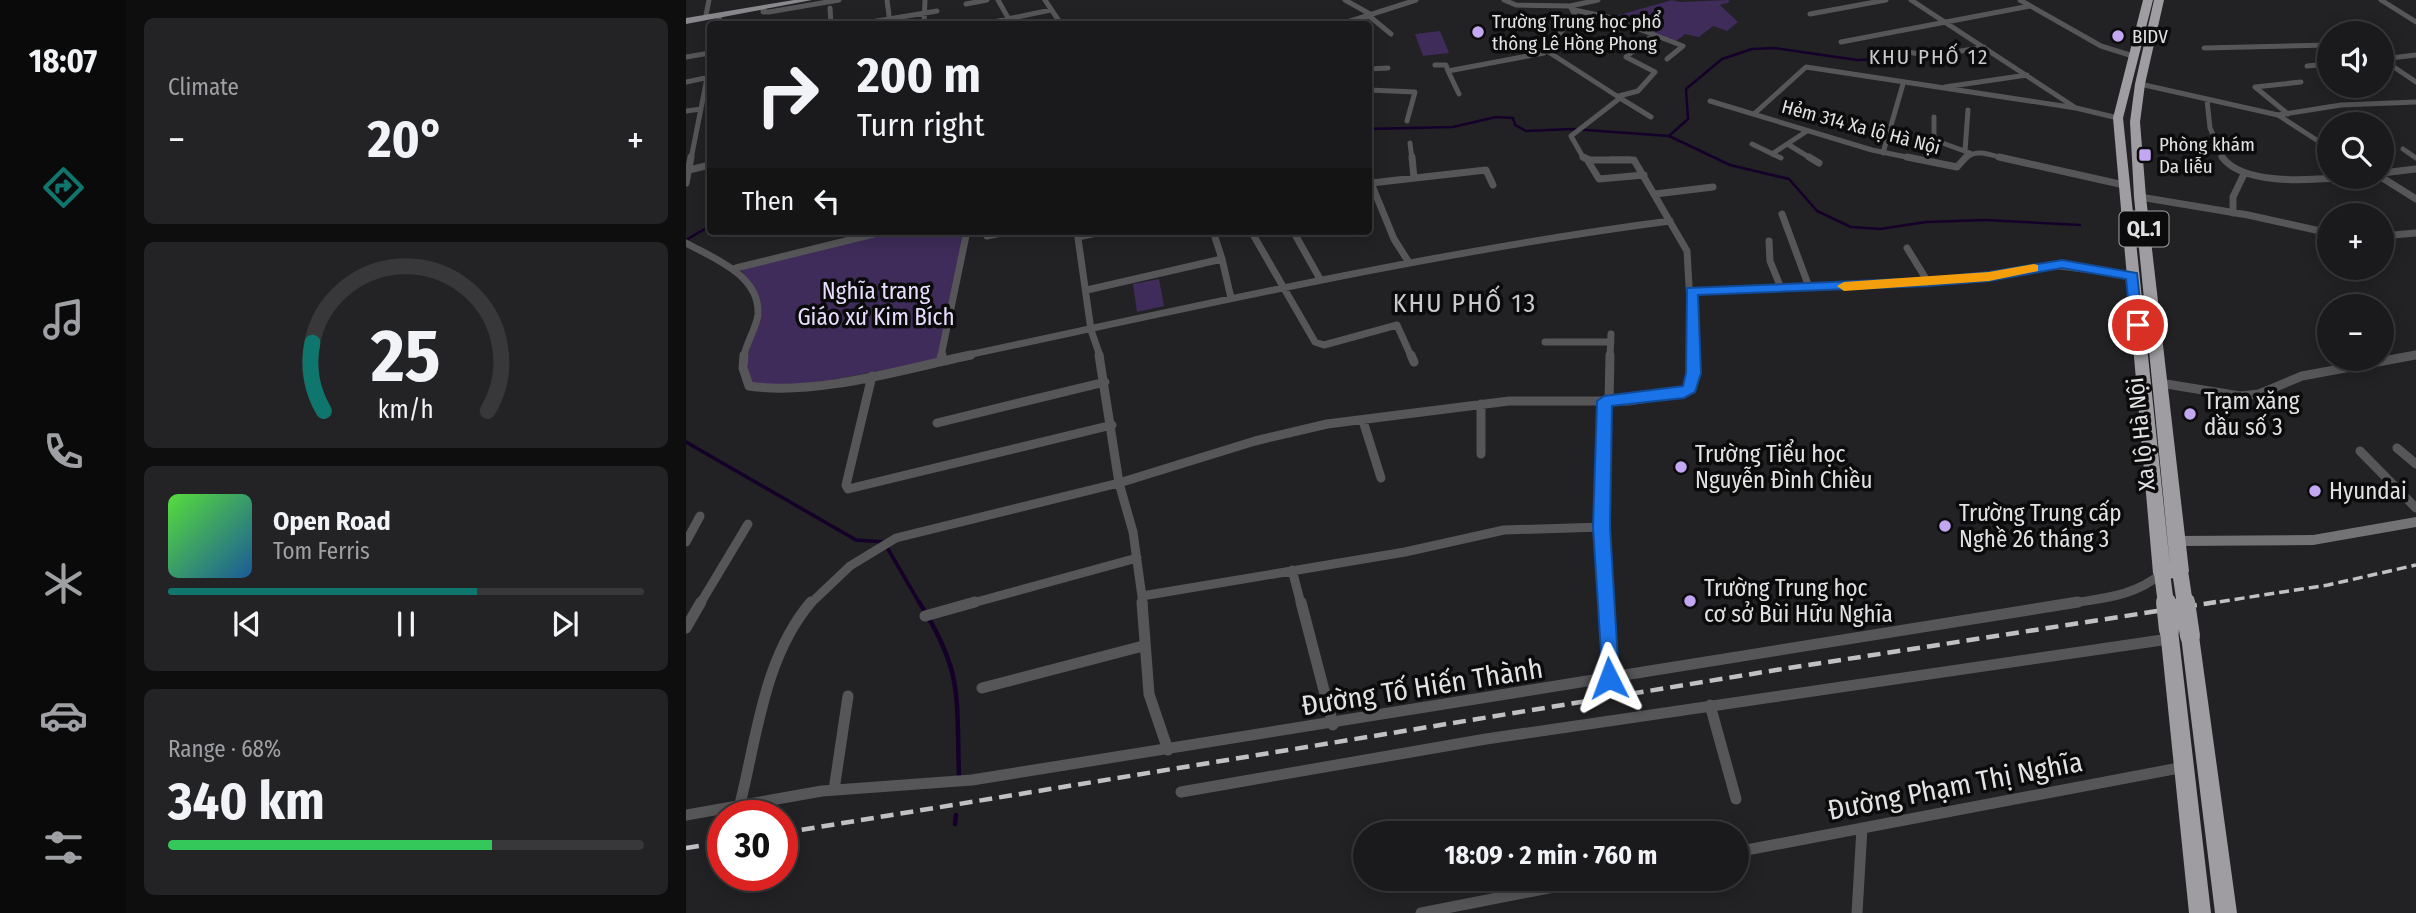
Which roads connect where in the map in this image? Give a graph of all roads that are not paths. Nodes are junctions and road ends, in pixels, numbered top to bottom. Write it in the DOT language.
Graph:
graph roads {
  1 [pos="719,0"];
  2 [pos="794,0"];
  3 [pos="808,0"];
  4 [pos="839,0"];
  5 [pos="887,0"];
  6 [pos="925,0"];
  7 [pos="987,0"];
  8 [pos="998,0"];
  9 [pos="1045,0"];
  10 [pos="1345,0"];
  11 [pos="1416,0"];
  12 [pos="1504,0"];
  13 [pos="1598,0"];
  14 [pos="1886,0"];
  15 [pos="1911,0"];
  16 [pos="2020,0"];
  17 [pos="2148,0"];
  18 [pos="2159,0"];
  19 [pos="2381,0"];
  20 [pos="709,1"];
  21 [pos="754,3"];
  22 [pos="966,4"];
  23 [pos="2030,6"];
  24 [pos="764,8"];
  25 [pos="830,8"];
  26 [pos="1572,8"];
  27 [pos="1051,10"];
  28 [pos="937,11"];
  29 [pos="922,13"];
  30 [pos="1369,14"];
  31 [pos="1810,15"];
  32 [pos="706,17"];
  33 [pos="720,18"];
  34 [pos="686,20"];
  35 [pos="831,21"];
  36 [pos="890,21"];
  37 [pos="894,21"];
  38 [pos="923,21"];
  39 [pos="1009,21"];
  40 [pos="1013,21"];
  41 [pos="1059,21"];
  42 [pos="1349,21"];
  43 [pos="1946,22"];
  44 [pos="2416,22"];
  45 [pos="1391,34"];
  46 [pos="1653,35"];
  47 [pos="1841,42"];
  48 [pos="2317,45"];
  49 [pos="1984,47"];
  50 [pos="2204,48"];
  51 [pos="1547,51"];
  52 [pos="1901,51"];
  53 [pos="707,54"];
  54 [pos="2416,55"];
  55 [pos="2133,56"];
  56 [pos="686,57"];
  57 [pos="2394,58"];
  58 [pos="1667,59"];
  59 [pos="1435,65"];
  60 [pos="2317,65"];
  61 [pos="2307,66"];
  62 [pos="2394,67"];
  63 [pos="1372,68"];
  64 [pos="1388,68"];
  65 [pos="1448,71"];
  66 [pos="2027,75"];
  67 [pos="707,78"];
  68 [pos="686,82"];
  69 [pos="2301,82"];
  70 [pos="2416,82"];
  71 [pos="1903,84"];
  72 [pos="2140,85"];
  73 [pos="707,86"];
  74 [pos="1933,88"];
  75 [pos="1372,91"];
  76 [pos="1459,94"];
  77 [pos="1619,97"];
  78 [pos="2207,100"];
  79 [pos="1710,101"];
  80 [pos="2416,102"];
  81 [pos="2076,108"];
  82 [pos="701,109"];
  83 [pos="1968,110"];
  84 [pos="686,111"];
  85 [pos="1754,114"];
  86 [pos="2288,114"];
  87 [pos="2278,115"];
  88 [pos="1651,117"];
  89 [pos="1934,117"];
  90 [pos="2118,118"];
  91 [pos="1407,121"];
  92 [pos="1807,131"];
  93 [pos="2317,140"];
  94 [pos="1410,143"];
  95 [pos="690,144"];
  96 [pos="1752,144"];
  97 [pos="1790,145"];
  98 [pos="2403,149"];
  99 [pos="1968,152"];
  100 [pos="1883,153"];
  101 [pos="1772,154"];
  102 [pos="1781,158"];
  103 [pos="2416,158"];
  104 [pos="1588,161"];
  105 [pos="1819,163"];
  106 [pos="707,166"];
  107 [pos="2416,169"];
  108 [pos="689,170"];
  109 [pos="2394,173"];
  110 [pos="2244,174"];
  111 [pos="1644,175"];
  112 [pos="1414,178"];
  113 [pos="2317,179"];
  114 [pos="686,183"];
  115 [pos="1372,183"];
  116 [pos="2394,184"];
  117 [pos="1372,185"];
  118 [pos="1493,185"];
  119 [pos="2124,185"];
  120 [pos="1713,187"];
  121 [pos="1655,194"];
  122 [pos="2140,197"];
  123 [pos="2416,199"];
  124 [pos="2233,212"];
  125 [pos="1782,214"];
  126 [pos="1670,221"];
  127 [pos="2317,230"];
  128 [pos="2416,233"];
  129 [pos="870,235"];
  130 [pos="966,235"];
  131 [pos="992,235"];
  132 [pos="1078,235"];
  133 [pos="1214,235"];
  134 [pos="1253,235"];
  135 [pos="1295,235"];
  136 [pos="2394,235"];
  137 [pos="987,236"];
  138 [pos="1769,241"];
  139 [pos="686,243"];
  140 [pos="1907,248"];
  141 [pos="1222,259"];
  142 [pos="1408,261"];
  143 [pos="736,268"];
  144 [pos="2133,275"];
  145 [pos="1320,279"];
  146 [pos="1928,282"];
  147 [pos="1283,286"];
  148 [pos="1809,287"];
  149 [pos="1781,288"];
  150 [pos="1087,290"];
  151 [pos="1692,291"];
  152 [pos="1231,298"];
  153 [pos="1091,330"];
  154 [pos="1545,342"];
  155 [pos="2416,355"];
  156 [pos="940,362"];
  157 [pos="1414,362"];
  158 [pos="872,376"];
  159 [pos="1105,382"];
  160 [pos="2160,383"];
  161 [pos="1607,402"];
  162 [pos="1481,404"];
  163 [pos="1363,421"];
  164 [pos="937,423"];
  165 [pos="1112,425"];
  166 [pos="2397,448"];
  167 [pos="2360,451"];
  168 [pos="1481,454"];
  169 [pos="2416,464"];
  170 [pos="1381,478"];
  171 [pos="1119,483"];
  172 [pos="2416,508"];
  173 [pos="700,516"];
  174 [pos="2416,522"];
  175 [pos="748,524"];
  176 [pos="1602,527"];
  177 [pos="2159,539"];
  178 [pos="2177,541"];
  179 [pos="686,542"];
  180 [pos="1137,558"];
  181 [pos="1292,570"];
  182 [pos="2171,572"];
  183 [pos="1142,596"];
  184 [pos="925,616"];
  185 [pos="686,628"];
  186 [pos="2169,635"];
  187 [pos="1143,646"];
  188 [pos="1609,678"];
  189 [pos="982,688"];
  190 [pos="848,696"];
  191 [pos="1710,705"];
  192 [pos="1333,724"];
  193 [pos="1168,750"];
  194 [pos="2184,767"];
  195 [pos="834,790"];
  196 [pos="1181,792"];
  197 [pos="1736,799"];
  198 [pos="741,800"];
  199 [pos="767,800"];
  200 [pos="707,811"];
  201 [pos="686,815"];
  202 [pos="1863,828"];
  203 [pos="1749,850"];
  204 [pos="1534,891"];
  205 [pos="1421,913"];
  206 [pos="1857,913"];
  207 [pos="2200,913"];
  208 [pos="2226,913"];
  1 -- 20 [label="street"];
  2 -- 21 [label="main road"];
  3 -- 24 [label="main road"];
  4 -- 24 [label="street"];
  5 -- 36 [label="street"];
  6 -- 29 [label="street"];
  7 -- 22 [label="street"];
  8 -- 39 [label="street"];
  9 -- 27 [label="street"];
  10 -- 30 [label="street"];
  11 -- 30 [label="street"];
  12 -- 26 [label="street"];
  13 -- 26 [label="street"];
  14 -- 31 [label="street"];
  15 -- 43 [label="street"];
  16 -- 23 [label="street"];
  17 -- 55 [label="highway, Xa lộ Hà Nội / QL.1"];
  18 -- 72 [label="highway, Xa lộ Hà Nội / QL.1"];
  19 -- 44 [label="street"];
  20 -- 32 [label="street"];
  21 -- 33 [label="main road"];
  23 -- 43 [label="street"];
  23 -- 55 [label="street"];
  24 -- 33 [label="main road"];
  25 -- 35 [label="street"];
  26 -- 46 [label="street"];
  26 -- 51 [label="street"];
  27 -- 40 [label="street"];
  27 -- 41 [label="street"];
  28 -- 29 [label="street"];
  29 -- 37 [label="street"];
  29 -- 38 [label="street"];
  30 -- 42 [label="street"];
  30 -- 45 [label="street"];
  32 -- 33 [label="main road"];
  32 -- 34 [label="main road"];
  43 -- 47 [label="street"];
  43 -- 49 [label="street"];
  46 -- 58 [label="street"];
  46 -- 77 [label="street"];
  48 -- 50 [label="street"];
  49 -- 52 [label="street"];
  49 -- 66 [label="street"];
  51 -- 65 [label="street"];
  51 -- 77 [label="street"];
  53 -- 56 [label="street"];
  54 -- 57 [label="street"];
  55 -- 90 [label="highway, Xa lộ Hà Nội / QL.1"];
  59 -- 65 [label="street"];
  60 -- 61 [label="street"];
  62 -- 70 [label="street"];
  63 -- 64 [label="street"];
  65 -- 76 [label="street"];
  66 -- 74 [label="street"];
  66 -- 81 [label="street"];
  67 -- 68 [label="street"];
  69 -- 86 [label="street"];
  71 -- 74 [label="street"];
  71 -- 85 [label="street"];
  71 -- 100 [label="street"];
  72 -- 78 [label="street"];
  72 -- 122 [label="highway, Xa lộ Hà Nội / QL.1"];
  73 -- 82 [label="street"];
  74 -- 81 [label="street"];
  75 -- 91 [label="street"];
  77 -- 88 [label="street"];
  77 -- 104 [label="street"];
  78 -- 87 [label="street"];
  78 -- 110 [label="street"];
  79 -- 85 [label="street, Hẻm 314 Xa lộ Hà Nội"];
  80 -- 86 [label="street"];
  81 -- 90 [label="street"];
  82 -- 84 [label="street"];
  82 -- 95 [label="street"];
  83 -- 99 [label="street"];
  85 -- 92 [label="street, Hẻm 314 Xa lộ Hà Nội"];
  86 -- 87 [label="street"];
  87 -- 93 [label="street"];
  89 -- 99 [label="street"];
  90 -- 119 [label="highway, Xa lộ Hà Nội / QL.1"];
  92 -- 97 [label="street"];
  92 -- 100 [label="street, Hẻm 314 Xa lộ Hà Nội"];
  94 -- 112 [label="street"];
  95 -- 108 [label="street"];
  96 -- 101 [label="street"];
  97 -- 101 [label="street"];
  97 -- 105 [label="street"];
  98 -- 103 [label="street"];
  99 -- 100 [label="street, Hẻm 314 Xa lộ Hà Nội"];
  99 -- 119 [label="street, Hẻm 314 Xa lộ Hà Nội"];
  101 -- 102 [label="street"];
  104 -- 111 [label="street"];
  104 -- 111 [label="street"];
  106 -- 108 [label="street"];
  107 -- 109 [label="street"];
  108 -- 114 [label="street"];
  110 -- 113 [label="street"];
  110 -- 124 [label="street"];
  111 -- 121 [label="street"];
  112 -- 115 [label="street"];
  112 -- 118 [label="street"];
  116 -- 123 [label="street"];
  117 -- 142 [label="street"];
  119 -- 144 [label="highway, Xa lộ Hà Nội / QL.1"];
  120 -- 121 [label="street"];
  121 -- 126 [label="street"];
  122 -- 124 [label="street"];
  122 -- 160 [label="highway, Xa lộ Hà Nội / QL.1"];
  124 -- 127 [label="street"];
  125 -- 148 [label="street"];
  126 -- 142 [label="street"];
  126 -- 151 [label="street"];
  128 -- 136 [label="street"];
  129 -- 143 [label="street"];
  130 -- 156 [label="street"];
  131 -- 137 [label="street"];
  132 -- 150 [label="street"];
  133 -- 141 [label="street"];
  134 -- 147 [label="street"];
  135 -- 145 [label="street"];
  138 -- 149 [label="street"];
  139 -- 143 [label="street"];
  140 -- 146 [label="street"];
  141 -- 150 [label="street"];
  141 -- 152 [label="street"];
  142 -- 145 [label="street"];
  143 -- 158 [label="street"];
  144 -- 146 [label="street"];
  144 -- 177 [label="highway, Xa lộ Hà Nội / QL.1"];
  145 -- 147 [label="street"];
  146 -- 148 [label="street"];
  147 -- 152 [label="street"];
  147 -- 157 [label="street"];
  148 -- 149 [label="street"];
  149 -- 151 [label="street"];
  150 -- 153 [label="street"];
  151 -- 161 [label="street"];
  152 -- 153 [label="street"];
  153 -- 156 [label="street"];
  153 -- 159 [label="street"];
  154 -- 161 [label="street"];
  155 -- 160 [label="street"];
  156 -- 158 [label="street"];
  158 -- 165 [label="street"];
  159 -- 164 [label="street"];
  159 -- 165 [label="street"];
  160 -- 178 [label="highway, Xa lộ Hà Nội / QL.1"];
  161 -- 162 [label="street"];
  161 -- 176 [label="street"];
  162 -- 163 [label="street"];
  162 -- 168 [label="street"];
  163 -- 170 [label="street"];
  163 -- 171 [label="street"];
  165 -- 171 [label="street"];
  166 -- 169 [label="street"];
  167 -- 172 [label="street"];
  171 -- 180 [label="street"];
  171 -- 198 [label="street"];
  173 -- 179 [label="street"];
  174 -- 178 [label="street"];
  175 -- 185 [label="street"];
  176 -- 181 [label="street"];
  176 -- 188 [label="street"];
  177 -- 178 [label="highway"];
  177 -- 182 [label="highway, Xa lộ Hà Nội / QL.1"];
  178 -- 182 [label="highway, Xa lộ Hà Nội / QL.1"];
  180 -- 183 [label="street"];
  180 -- 184 [label="street"];
  181 -- 183 [label="street"];
  181 -- 192 [label="street"];
  182 -- 186 [label="highway, QL.1, bridge"];
  182 -- 188 [label="street, Đường Tố Hiến Thành"];
  182 -- 208 [label="highway, QL.1, bridge"];
  183 -- 187 [label="street"];
  186 -- 191 [label="street"];
  186 -- 194 [label="highway, QL.1"];
  187 -- 189 [label="street"];
  187 -- 193 [label="street"];
  188 -- 192 [label="street, Đường Tố Hiến Thành"];
  190 -- 195 [label="street"];
  191 -- 196 [label="street"];
  191 -- 197 [label="street"];
  192 -- 193 [label="street, Đường Tố Hiến Thành"];
  193 -- 195 [label="street, Đường Tố Hiến Thành"];
  194 -- 202 [label="street, Đường Phạm Thị Nghĩa"];
  194 -- 207 [label="highway, QL.1"];
  195 -- 199 [label="street, Đường Tố Hiến Thành"];
  200 -- 201 [label="street, Đường Tố Hiến Thành"];
  202 -- 203 [label="street, Đường Phạm Thị Nghĩa"];
  202 -- 206 [label="street"];
  204 -- 205 [label="street"];
}
